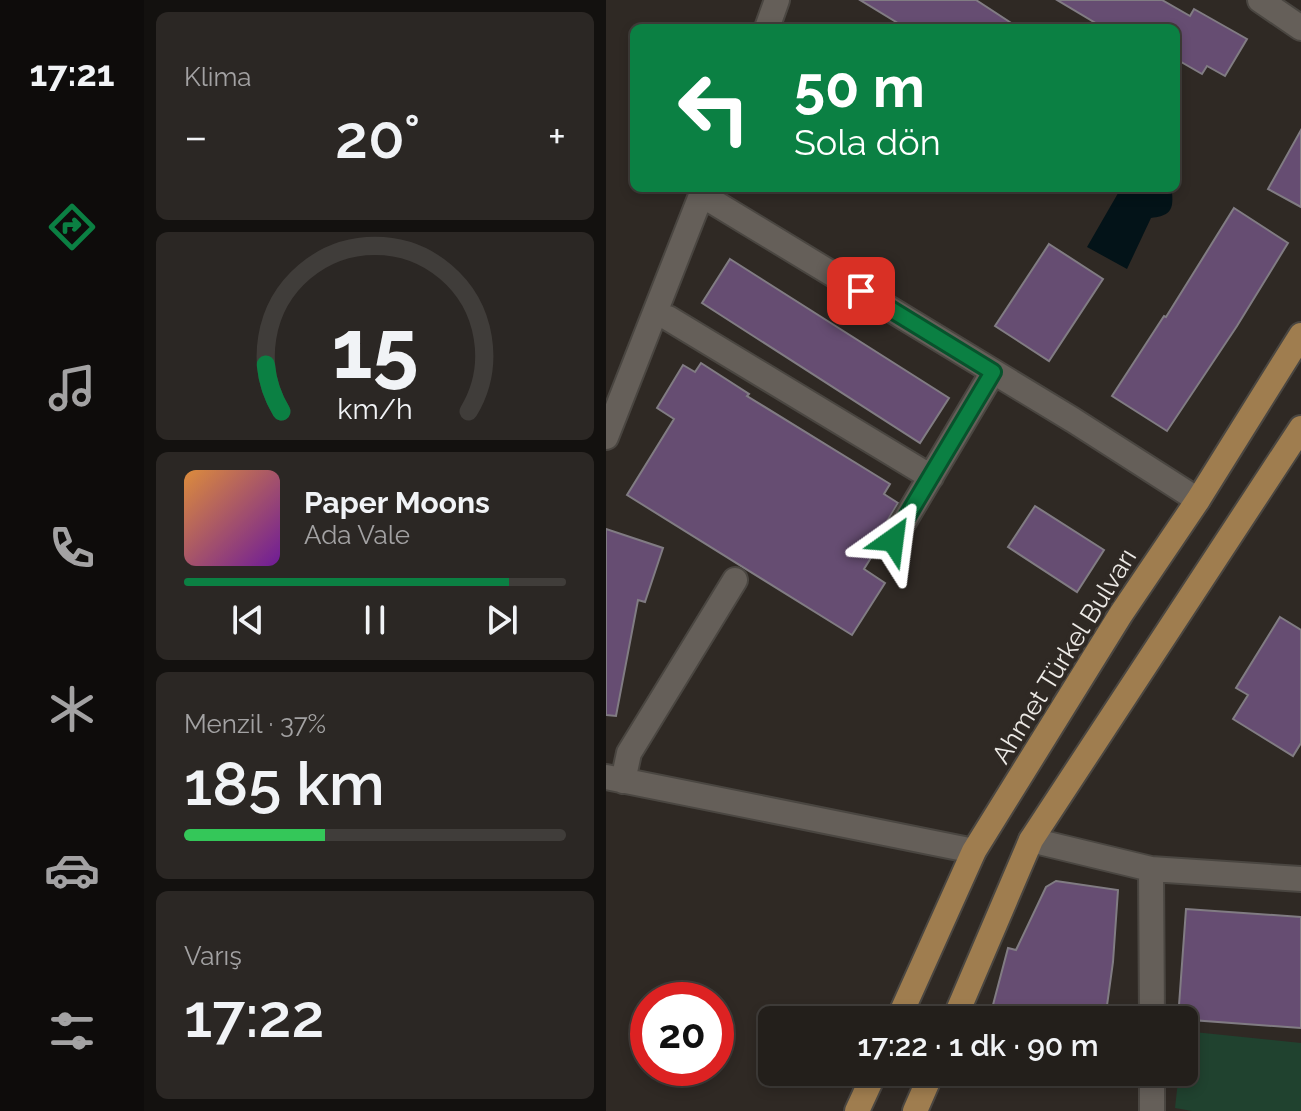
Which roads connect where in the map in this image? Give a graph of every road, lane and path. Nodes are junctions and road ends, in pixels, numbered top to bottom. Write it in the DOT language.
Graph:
graph roads {
  1 [pos="777,0"];
  2 [pos="1260,0"];
  3 [pos="768,24"];
  4 [pos="1301,28"];
  5 [pos="703,192"];
  6 [pos="705,192"];
  7 [pos="668,318"];
  8 [pos="1301,335"];
  9 [pos="993,372"];
  10 [pos="1301,428"];
  11 [pos="606,437"];
  12 [pos="931,477"];
  13 [pos="1198,500"];
  14 [pos="893,540"];
  15 [pos="735,580"];
  16 [pos="614,779"];
  17 [pos="1031,840"];
  18 [pos="974,851"];
  19 [pos="1151,869"];
  20 [pos="1301,879"];
  21 [pos="904,1006"];
  22 [pos="960,1006"];
  23 [pos="1152,1006"];
  24 [pos="869,1086"];
  25 [pos="926,1086"];
  26 [pos="1152,1086"];
  27 [pos="857,1111"];
  28 [pos="915,1111"];
  29 [pos="1152,1111"];
  1 -- 3 [label="street"];
  2 -- 4 [label="street"];
  5 -- 11 [label="street"];
  6 -- 9 [label="street"];
  7 -- 12 [label="street"];
  8 -- 13 [label="main road, Ahmet Türkel Bulvarı"];
  9 -- 12 [label="street"];
  9 -- 13 [label="street"];
  10 -- 17 [label="main road"];
  12 -- 14 [label="street"];
  13 -- 18 [label="main road, Ahmet Türkel Bulvarı"];
  15 -- 16 [label="street"];
  16 -- 18 [label="street"];
  17 -- 19 [label="street"];
  17 -- 22 [label="main road"];
  18 -- 21 [label="main road, Ahmet Türkel Bulvarı"];
  19 -- 20 [label="street"];
  19 -- 23 [label="street"];
  24 -- 27 [label="main road"];
  25 -- 28 [label="main road"];
  26 -- 29 [label="street"];
}
